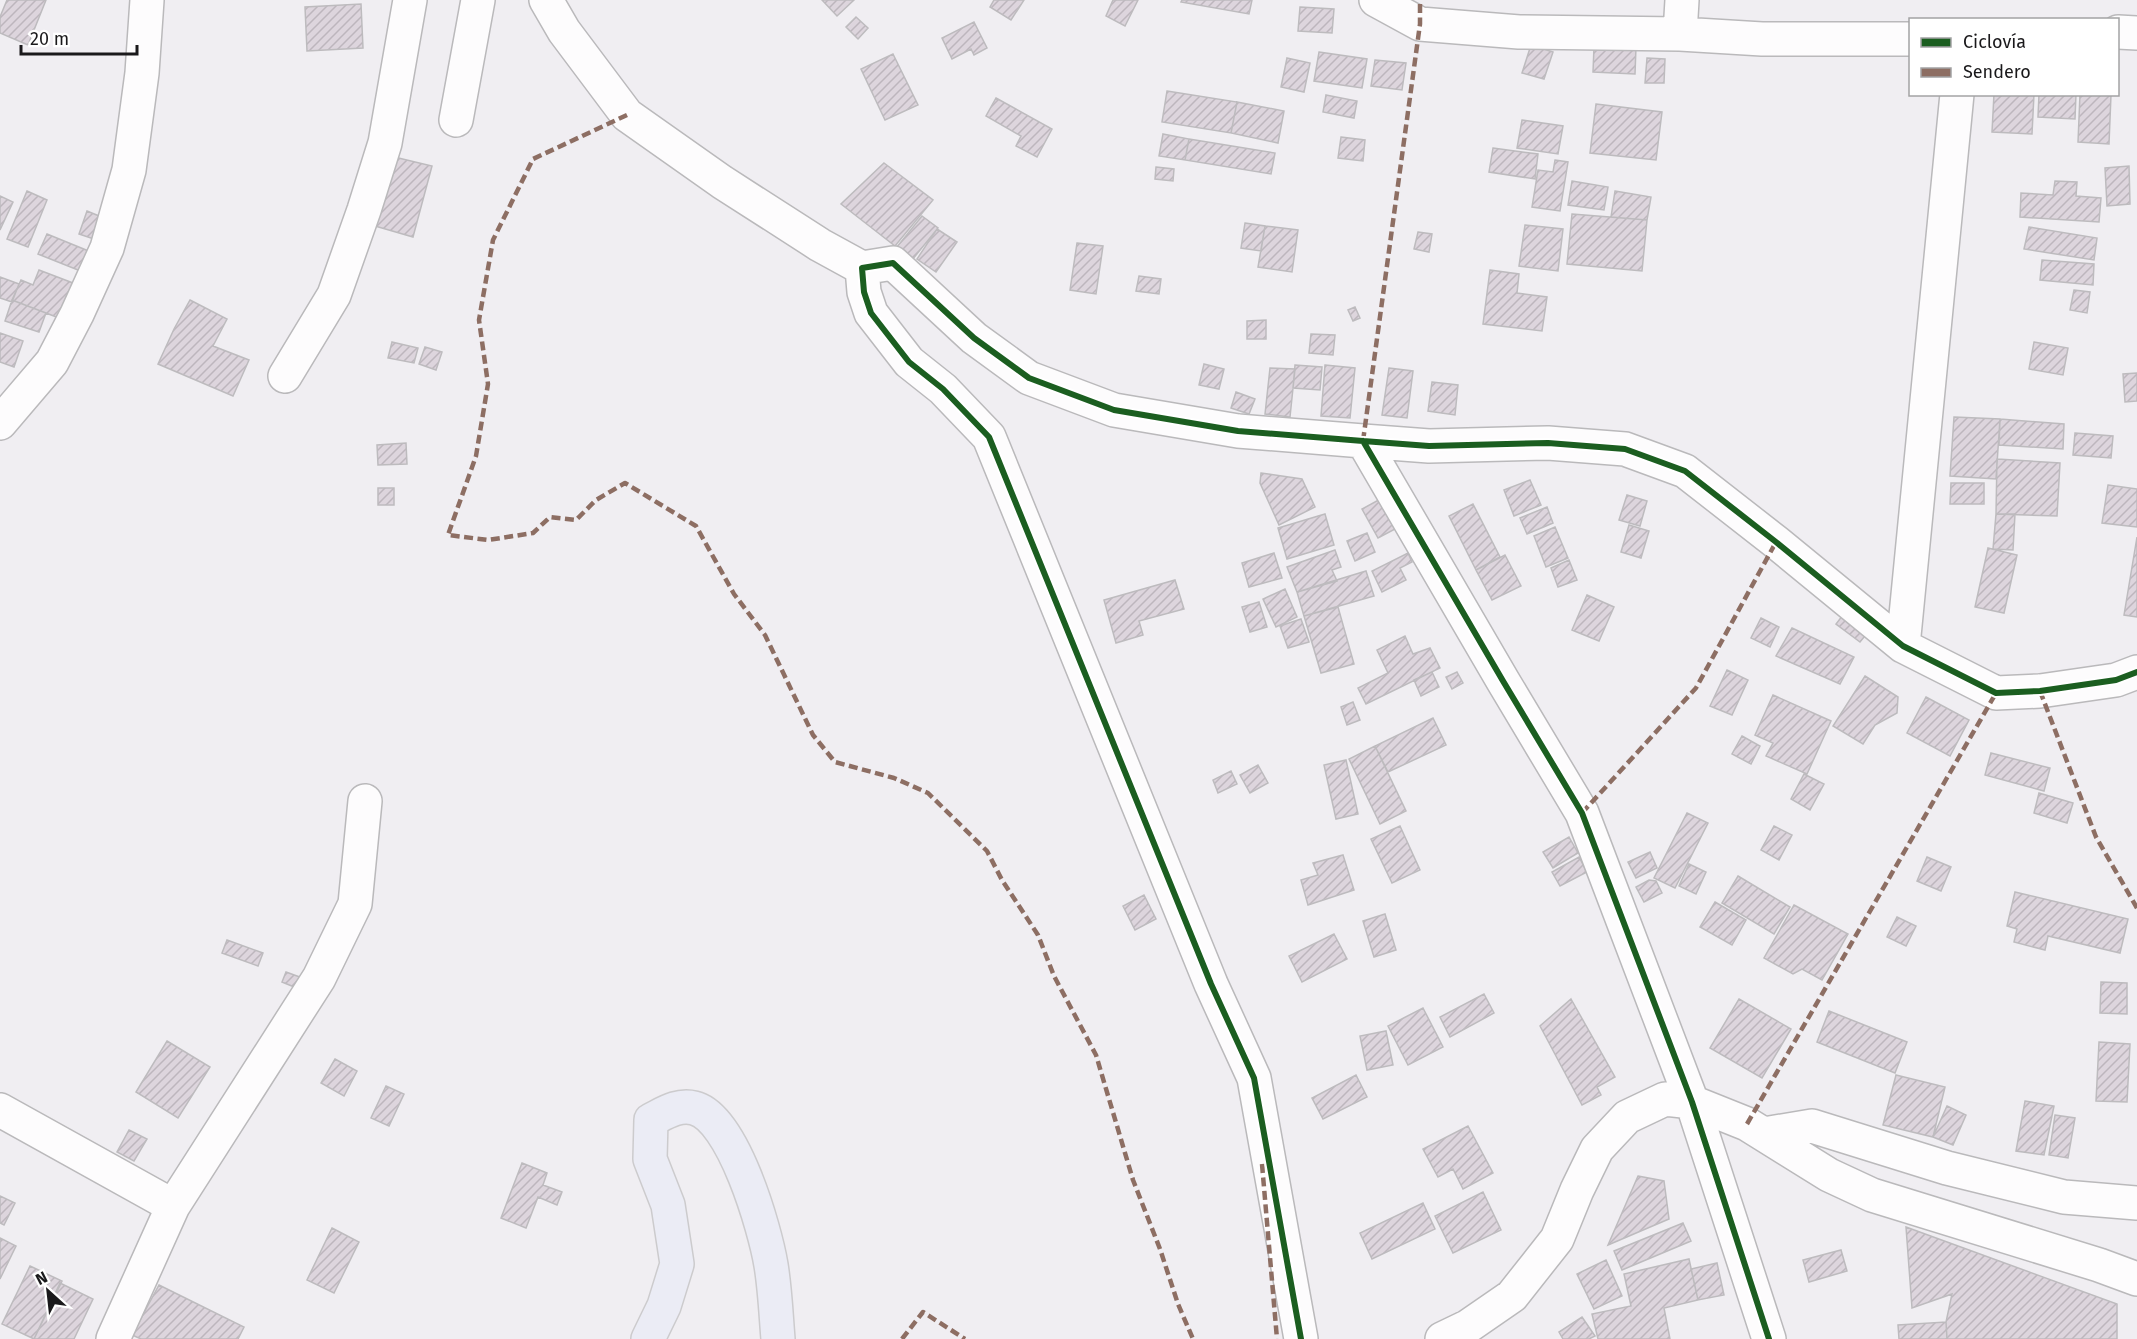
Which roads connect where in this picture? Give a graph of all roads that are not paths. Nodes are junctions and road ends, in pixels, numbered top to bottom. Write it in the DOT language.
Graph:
graph roads {
  1 [pos="147,0"];
  2 [pos="410,0"];
  3 [pos="478,0"];
  4 [pos="546,0"];
  5 [pos="1376,0"];
  6 [pos="1682,0"];
  7 [pos="2119,32"];
  8 [pos="2137,33"];
  9 [pos="1680,34"];
  10 [pos="1909,39"];
  11 [pos="1957,96"];
  12 [pos="456,120"];
  13 [pos="862,268"];
  14 [pos="285,376"];
  15 [pos="0,423"];
  16 [pos="1363,441"];
  17 [pos="1903,646"];
  18 [pos="2137,672"];
  19 [pos="365,801"];
  20 [pos="1692,1102"];
  21 [pos="0,1110"];
  22 [pos="1764,1134"];
  23 [pos="2137,1203"];
  24 [pos="173,1206"];
  25 [pos="2137,1279"];
  26 [pos="664,1306"];
  27 [pos="113,1339"];
  28 [pos="648,1339"];
  29 [pos="665,1339"];
  30 [pos="778,1339"];
  31 [pos="1301,1339"];
  32 [pos="1442,1339"];
  33 [pos="1769,1339"];
  1 -- 15 [label="street"];
  2 -- 14 [label="street"];
  3 -- 12 [label="street"];
  4 -- 13 [label="street"];
  5 -- 9 [label="street"];
  6 -- 9 [label="street"];
  7 -- 8 [label="street"];
  9 -- 10 [label="street"];
  11 -- 17 [label="street"];
  13 -- 16 [label="street"];
  13 -- 31 [label="street"];
  16 -- 17 [label="street"];
  16 -- 20 [label="street"];
  17 -- 18 [label="street"];
  19 -- 24 [label="street"];
  20 -- 22 [label="street"];
  20 -- 32 [label="street"];
  20 -- 33 [label="street"];
  21 -- 24 [label="street"];
  22 -- 23 [label="street"];
  22 -- 25 [label="street"];
  24 -- 27 [label="street"];
  26 -- 28 [label="main road"];
  26 -- 29 [label="street"];
  26 -- 30 [label="main road"];
}
